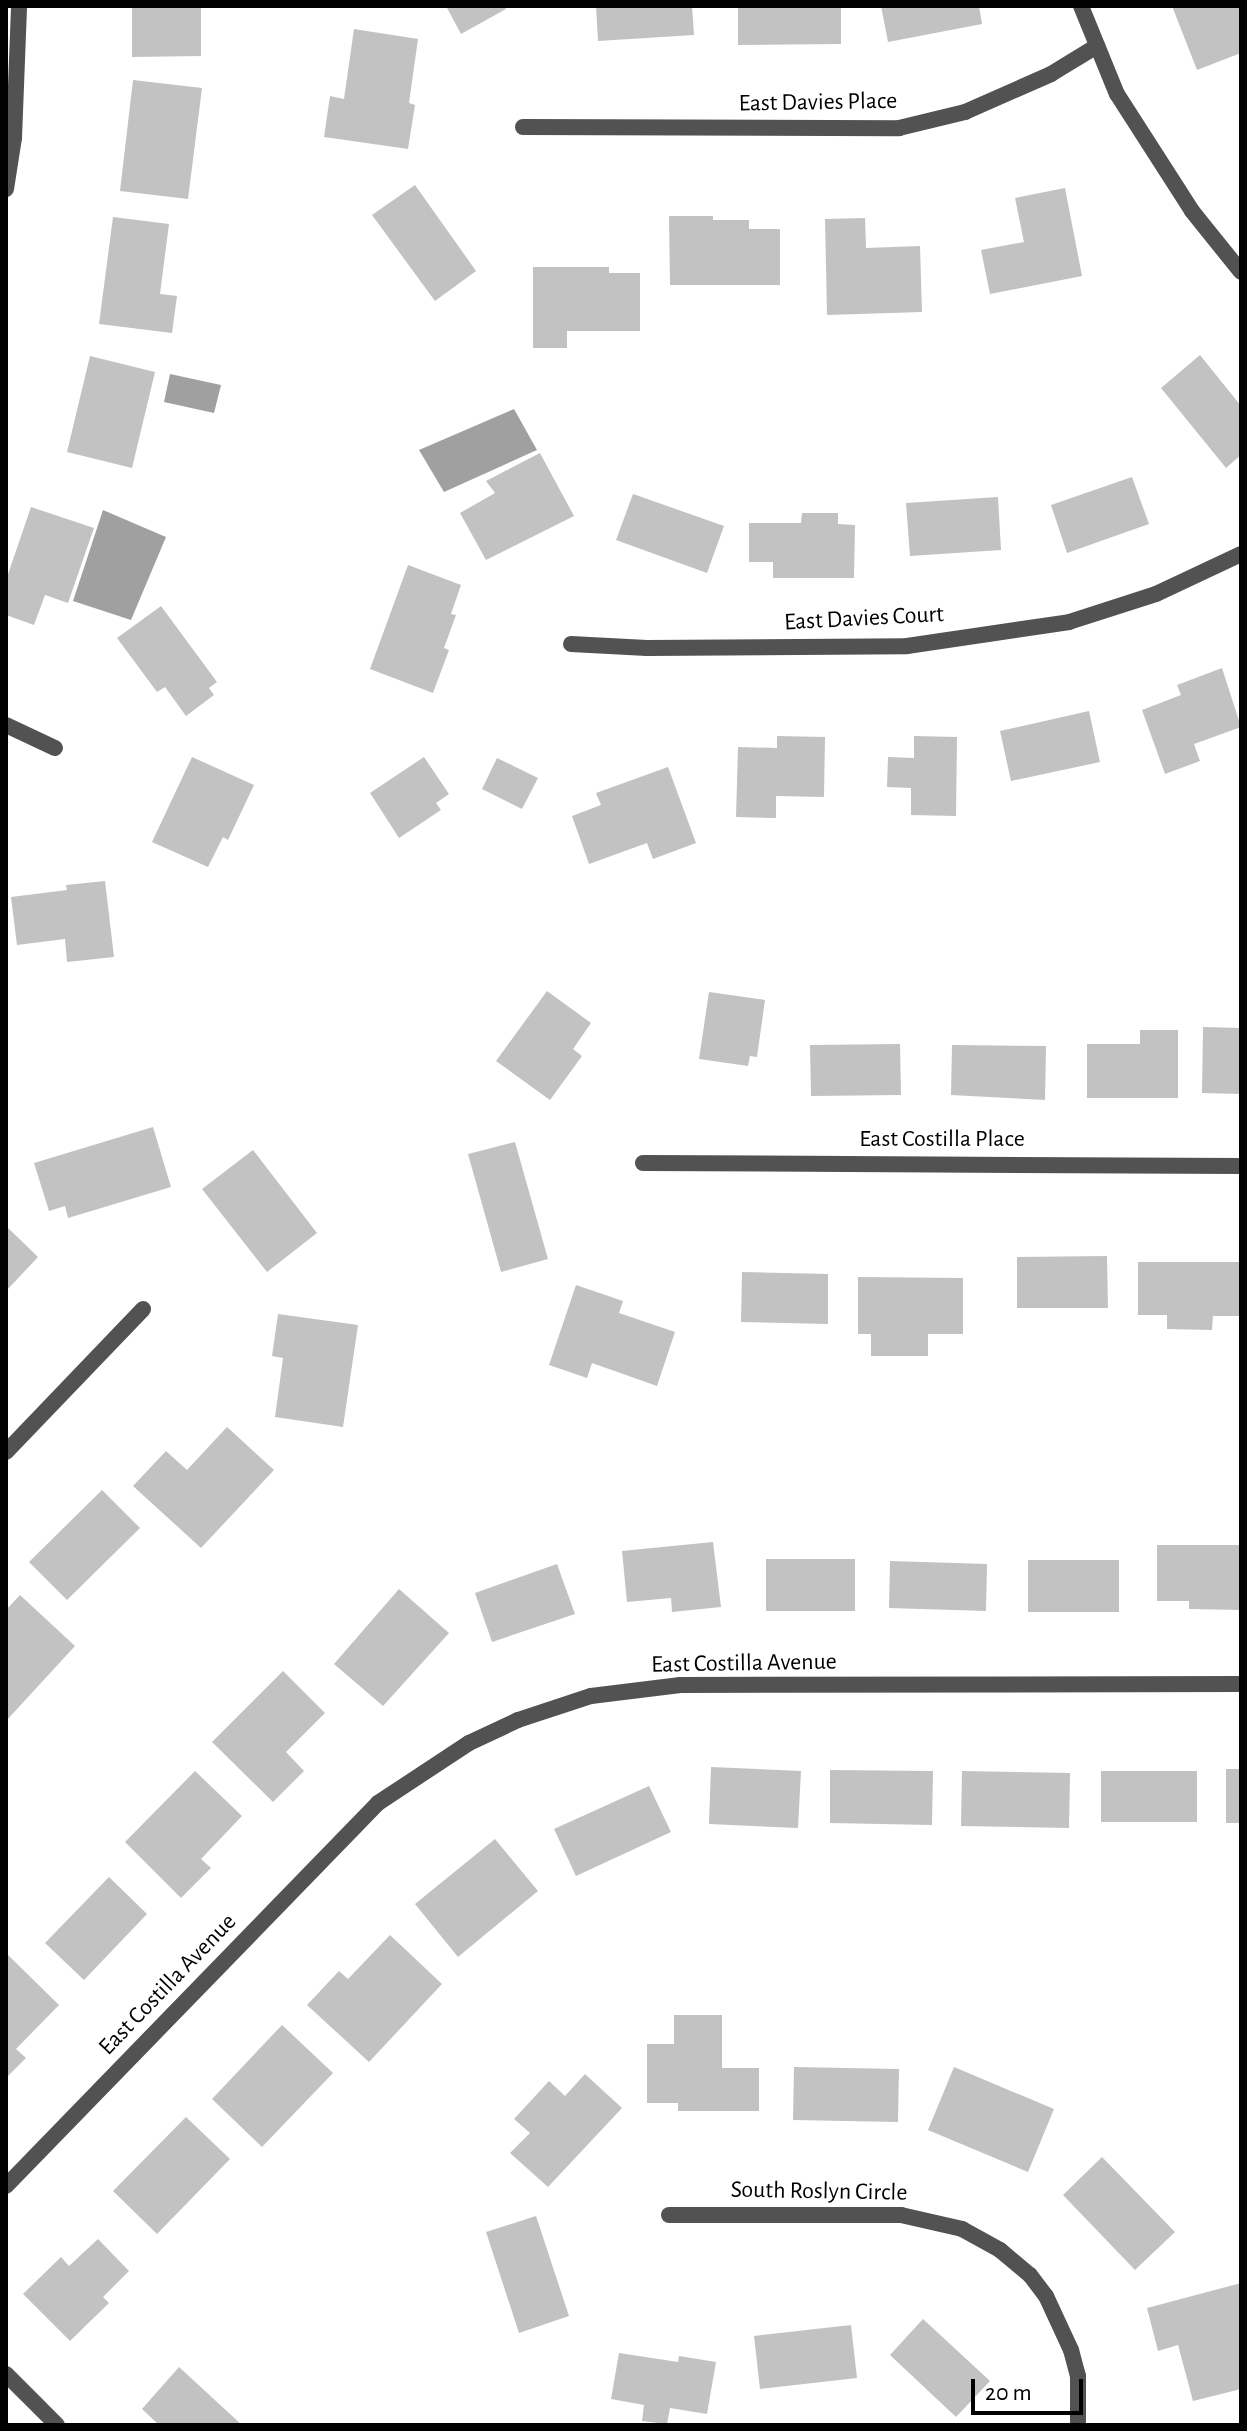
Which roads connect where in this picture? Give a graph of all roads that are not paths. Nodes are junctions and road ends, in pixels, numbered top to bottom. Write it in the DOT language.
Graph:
graph roads {
  1 [pos="19,6"];
  2 [pos="1081,6"];
  3 [pos="1097,46"];
  4 [pos="523,127"];
  5 [pos="6,189"];
  6 [pos="1241,272"];
  7 [pos="1241,554"];
  8 [pos="571,644"];
  9 [pos="6,725"];
  10 [pos="55,748"];
  11 [pos="643,1163"];
  12 [pos="1241,1166"];
  13 [pos="143,1309"];
  14 [pos="6,1452"];
  15 [pos="1241,1684"];
  16 [pos="6,2186"];
  17 [pos="669,2215"];
  18 [pos="6,2374"];
  19 [pos="57,2425"];
  20 [pos="1078,2425"];
  1 -- 5 [label="street"];
  2 -- 3 [label="street"];
  3 -- 4 [label="street, East Davies Place"];
  3 -- 6 [label="street"];
  7 -- 8 [label="street, East Davies Court"];
  9 -- 10 [label="street"];
  11 -- 12 [label="street, East Costilla Place"];
  13 -- 14 [label="street"];
  15 -- 16 [label="street, East Costilla Avenue"];
  17 -- 20 [label="street, South Roslyn Circle"];
  18 -- 19 [label="street"];
}
